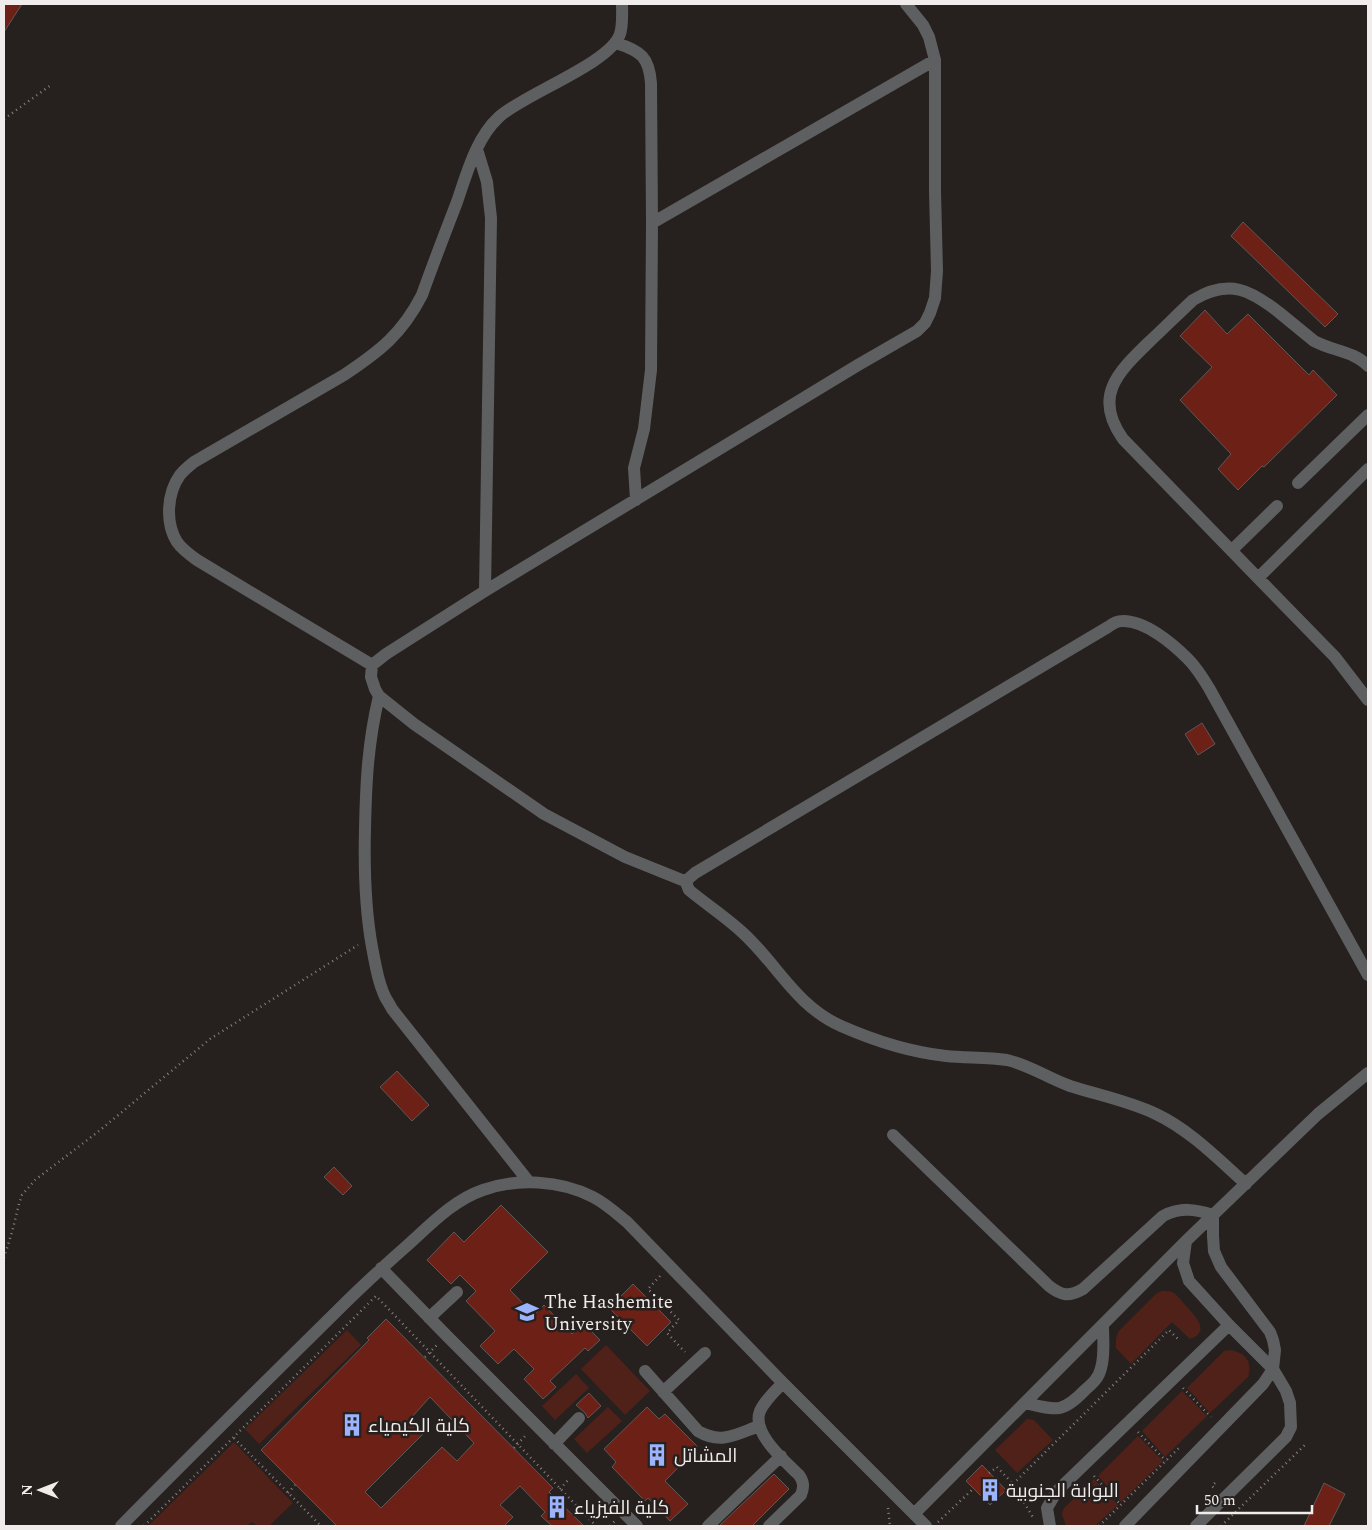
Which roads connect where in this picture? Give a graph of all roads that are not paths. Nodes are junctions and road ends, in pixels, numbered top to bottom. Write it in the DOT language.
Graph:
graph roads {
  1 [pos="622,4"];
  2 [pos="906,4"];
  3 [pos="616,43"];
  4 [pos="935,60"];
  5 [pos="477,149"];
  6 [pos="652,223"];
  7 [pos="1368,366"];
  8 [pos="1368,415"];
  9 [pos="1368,469"];
  10 [pos="1298,483"];
  11 [pos="636,500"];
  12 [pos="1277,506"];
  13 [pos="1232,550"];
  14 [pos="1258,578"];
  15 [pos="485,591"];
  16 [pos="372,665"];
  17 [pos="379,696"];
  18 [pos="1368,700"];
  19 [pos="687,882"];
  20 [pos="1368,975"];
  21 [pos="1368,1073"];
  22 [pos="893,1135"];
  23 [pos="529,1182"];
  24 [pos="1246,1184"];
  25 [pos="1213,1215"];
  26 [pos="1186,1242"];
  27 [pos="381,1268"];
  28 [pos="458,1292"];
  29 [pos="429,1318"];
  30 [pos="1103,1325"];
  31 [pos="1229,1325"];
  32 [pos="705,1352"];
  33 [pos="1273,1369"];
  34 [pos="645,1371"];
  35 [pos="783,1383"];
  36 [pos="663,1392"];
  37 [pos="1025,1402"];
  38 [pos="579,1418"];
  39 [pos="759,1426"];
  40 [pos="554,1444"];
  41 [pos="781,1456"];
  42 [pos="914,1514"];
  43 [pos="121,1526"];
  44 [pos="637,1526"];
  45 [pos="708,1526"];
  46 [pos="769,1526"];
  47 [pos="926,1526"];
  48 [pos="1050,1526"];
  49 [pos="1125,1526"];
  50 [pos="1196,1526"];
  1 -- 3 [label="street"];
  2 -- 4 [label="street"];
  3 -- 5 [label="street"];
  3 -- 6 [label="street"];
  4 -- 6 [label="street"];
  4 -- 11 [label="street"];
  5 -- 15 [label="street"];
  5 -- 16 [label="street"];
  6 -- 11 [label="street"];
  7 -- 13 [label="street"];
  8 -- 10 [label="street"];
  9 -- 14 [label="street"];
  11 -- 15 [label="street"];
  12 -- 13 [label="street"];
  13 -- 14 [label="street"];
  14 -- 18 [label="street"];
  15 -- 16 [label="street"];
  16 -- 17 [label="street"];
  17 -- 19 [label="street"];
  17 -- 23 [label="street"];
  19 -- 20 [label="street"];
  19 -- 24 [label="street"];
  21 -- 24 [label="street"];
  22 -- 25 [label="street"];
  23 -- 27 [label="street"];
  23 -- 35 [label="street"];
  24 -- 25 [label="street"];
  25 -- 26 [label="street"];
  25 -- 33 [label="street"];
  26 -- 30 [label="street"];
  26 -- 31 [label="street"];
  27 -- 29 [label="street"];
  27 -- 43 [label="street"];
  28 -- 29 [label="street"];
  29 -- 40 [label="street"];
  30 -- 37 [label="street"];
  30 -- 37 [label="street"];
  31 -- 33 [label="street"];
  31 -- 48 [label="street"];
  32 -- 36 [label="street"];
  33 -- 49 [label="street"];
  33 -- 50 [label="street"];
  34 -- 36 [label="street"];
  35 -- 39 [label="street"];
  35 -- 42 [label="street"];
  36 -- 39 [label="street"];
  37 -- 42 [label="street"];
  38 -- 40 [label="street"];
  39 -- 41 [label="street"];
  40 -- 44 [label="street"];
  41 -- 45 [label="street"];
  41 -- 46 [label="street"];
  42 -- 47 [label="street"];
}
